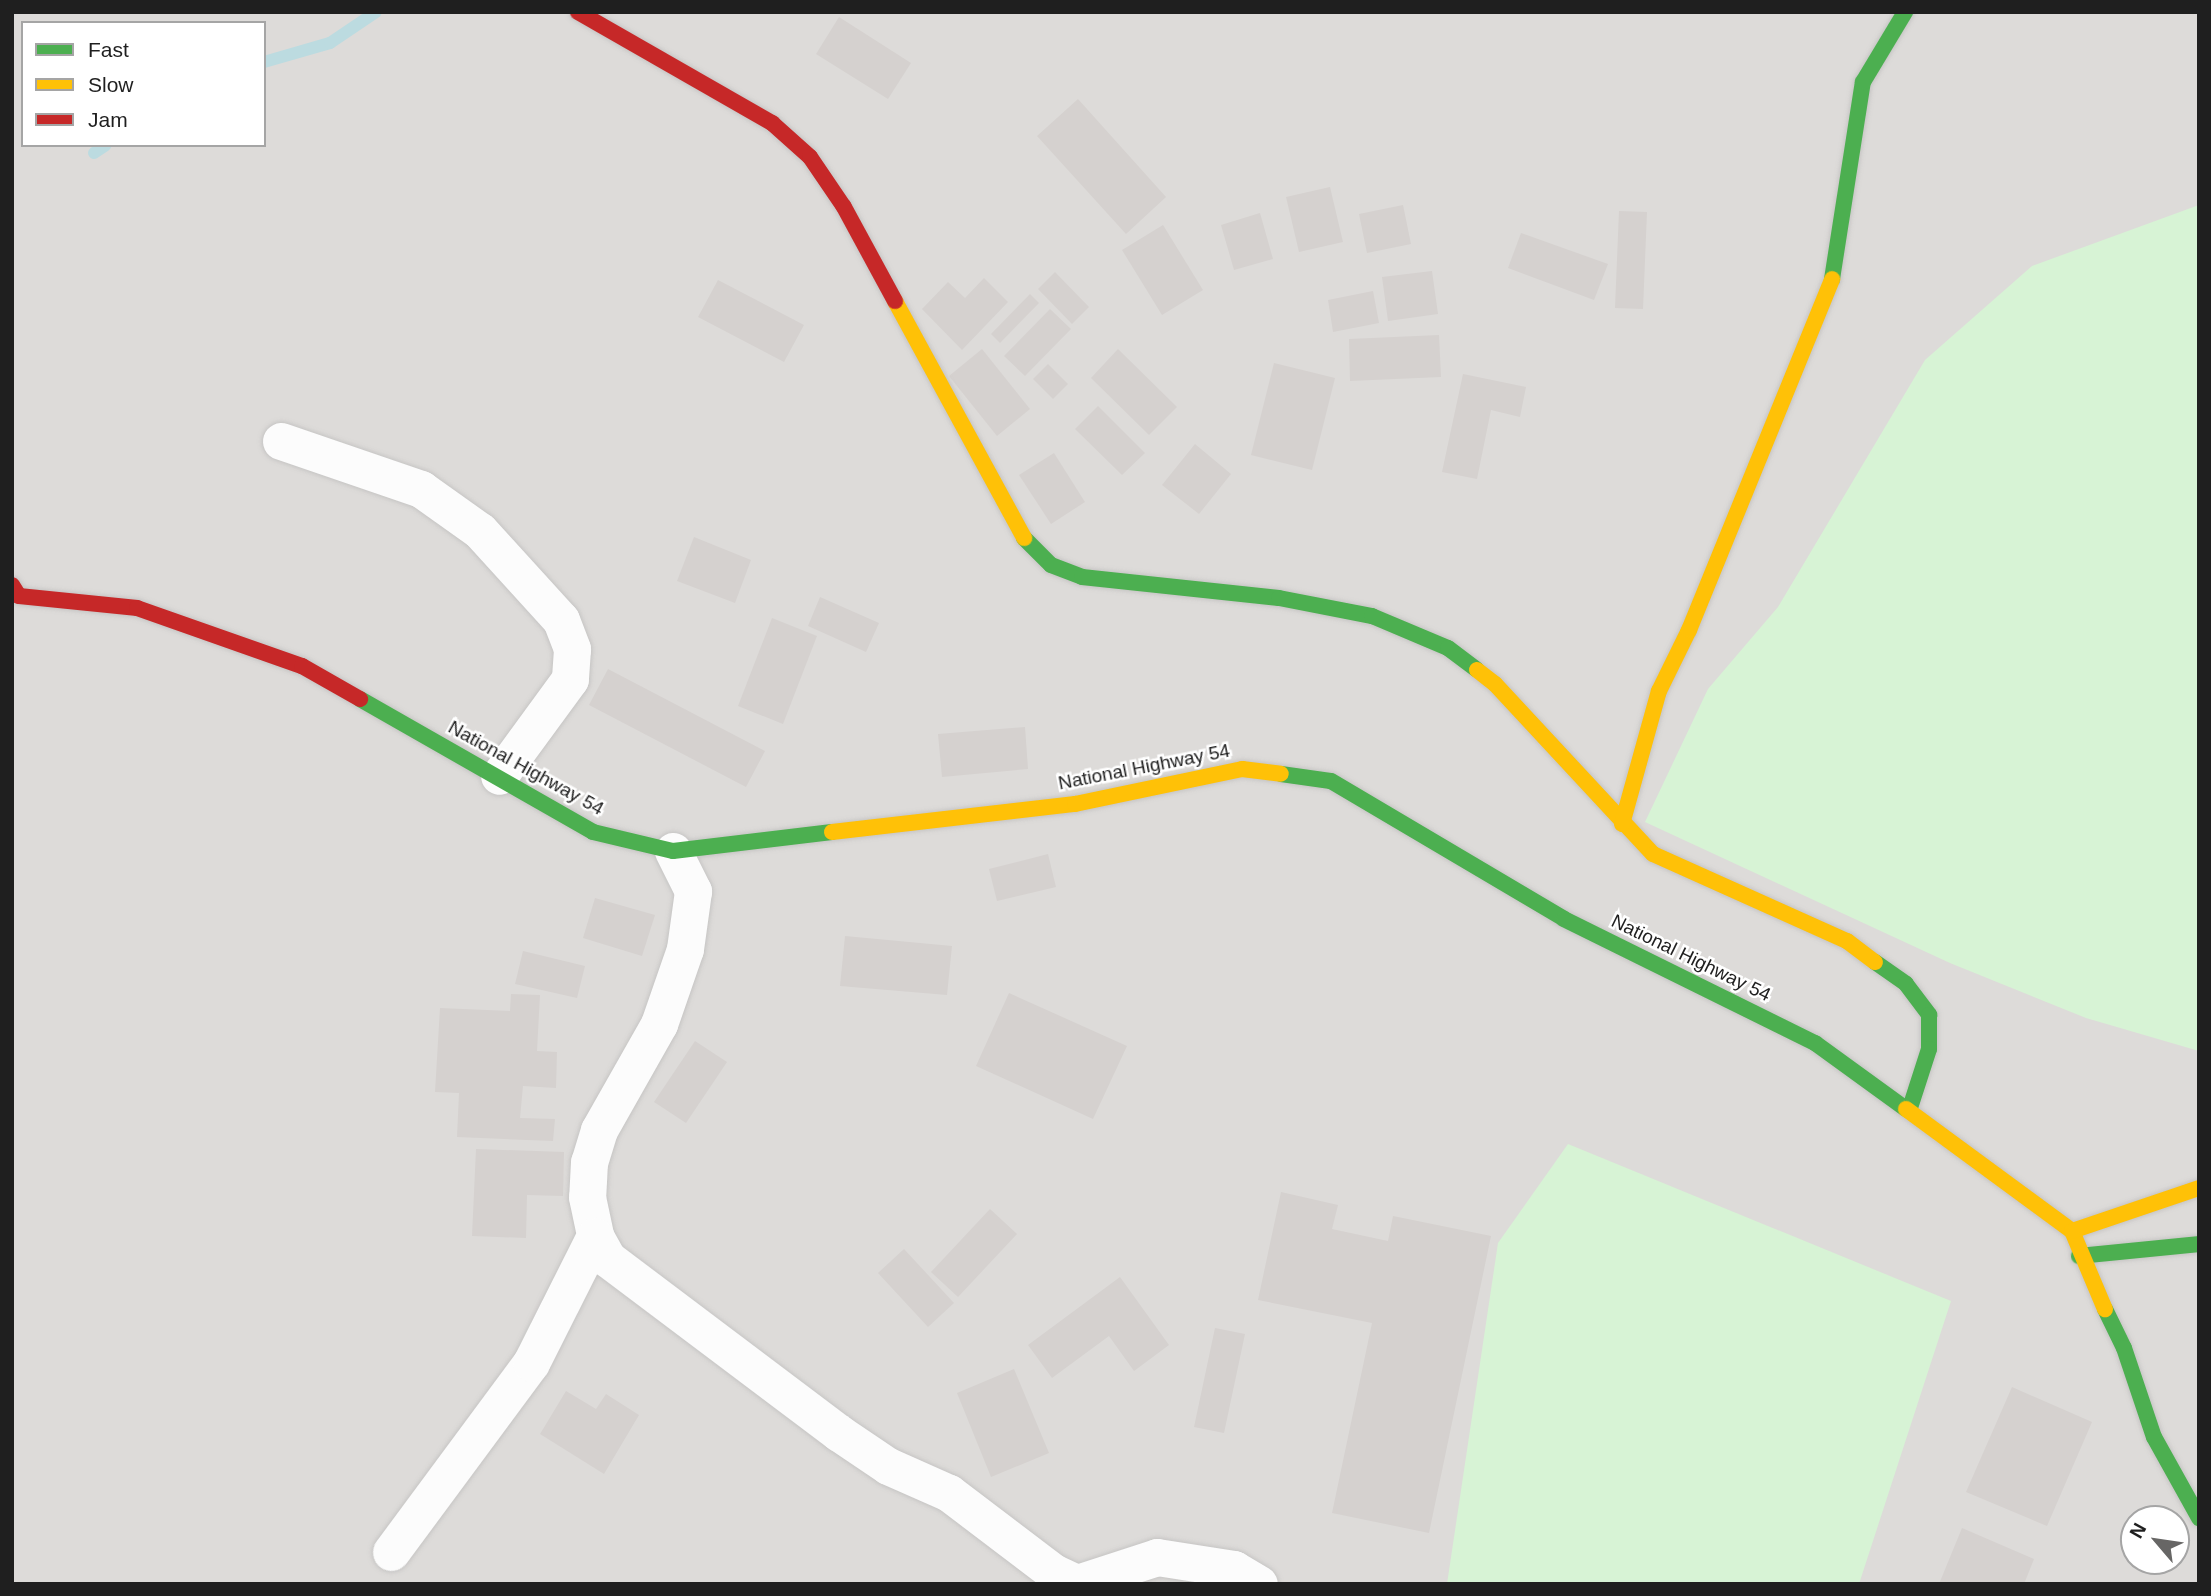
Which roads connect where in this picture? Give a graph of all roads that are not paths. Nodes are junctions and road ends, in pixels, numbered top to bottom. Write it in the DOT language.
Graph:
graph roads {
  1 [pos="578,12"];
  2 [pos="1905,12"];
  3 [pos="281,441"];
  4 [pos="12,585"];
  5 [pos="499,776"];
  6 [pos="1622,824"];
  7 [pos="673,851"];
  8 [pos="1909,1111"];
  9 [pos="2199,1188"];
  10 [pos="2072,1231"];
  11 [pos="595,1236"];
  12 [pos="2199,1244"];
  13 [pos="2079,1256"];
  14 [pos="2199,1518"];
  15 [pos="391,1552"];
  16 [pos="1259,1584"];
  1 -- 6 [label="main road"];
  2 -- 6 [label="main road"];
  3 -- 5 [label="street"];
  4 -- 5 [label="main road, National Highway 54"];
  5 -- 7 [label="main road, National Highway 54"];
  6 -- 8 [label="main road"];
  7 -- 8 [label="main road, National Highway 54"];
  7 -- 11 [label="street"];
  8 -- 10 [label="main road, National Highway 54"];
  9 -- 10 [label="main road"];
  10 -- 13 [label="main road"];
  11 -- 15 [label="street"];
  11 -- 16 [label="street"];
  12 -- 13 [label="main road"];
  13 -- 14 [label="main road"];
}
